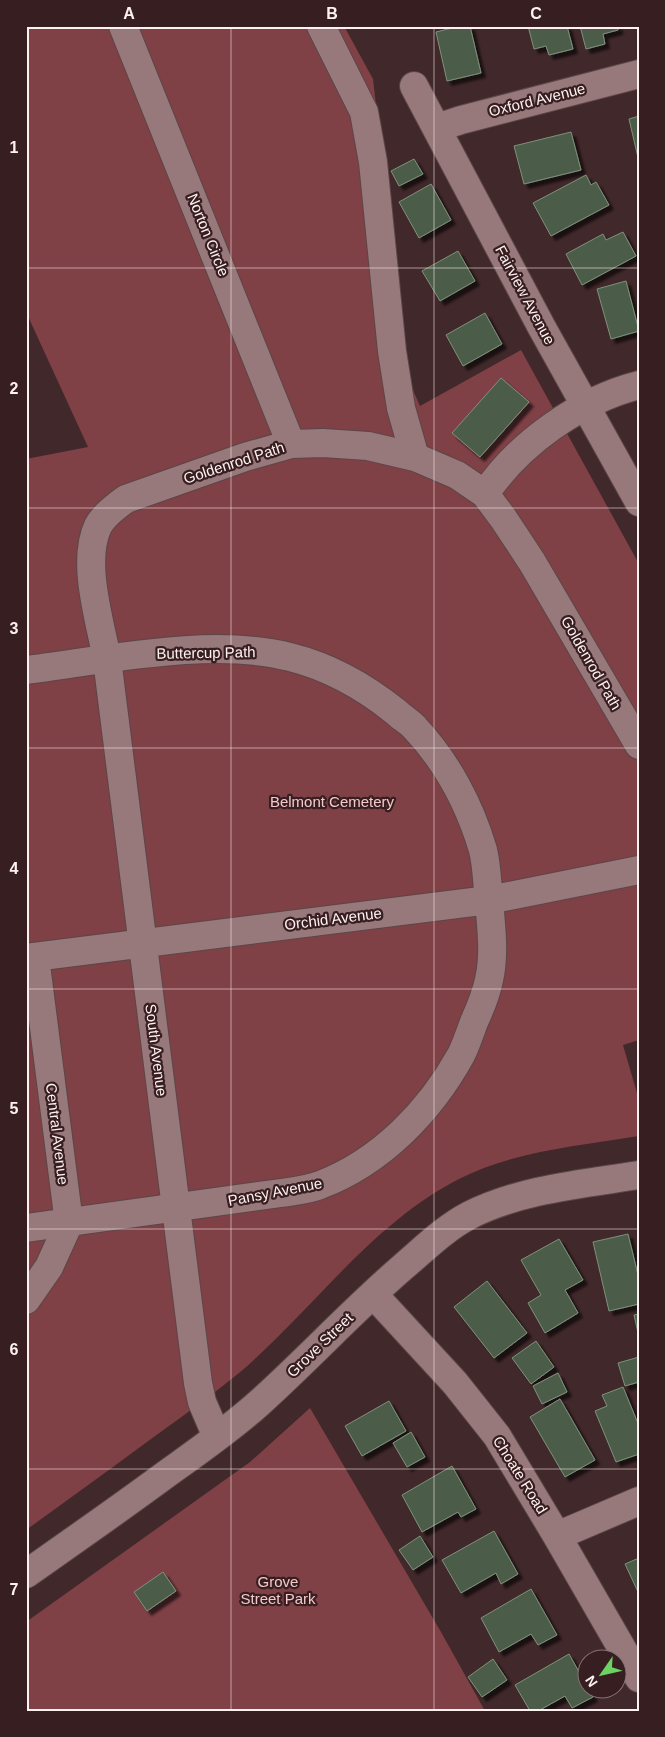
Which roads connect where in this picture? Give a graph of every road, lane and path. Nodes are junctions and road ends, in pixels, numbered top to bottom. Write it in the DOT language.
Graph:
graph roads {
  1 [pos="123,26"];
  2 [pos="322,26"];
  3 [pos="639,74"];
  4 [pos="414,86"];
  5 [pos="436,128"];
  6 [pos="639,385"];
  7 [pos="586,407"];
  8 [pos="291,444"];
  9 [pos="415,457"];
  10 [pos="484,494"];
  11 [pos="639,502"];
  12 [pos="107,660"];
  13 [pos="26,670"];
  14 [pos="639,745"];
  15 [pos="639,870"];
  16 [pos="489,900"];
  17 [pos="142,944"];
  18 [pos="30,958"];
  19 [pos="639,1175"];
  20 [pos="176,1209"];
  21 [pos="69,1223"];
  22 [pos="26,1228"];
  23 [pos="373,1294"];
  24 [pos="26,1300"];
  25 [pos="217,1437"];
  26 [pos="639,1501"];
  27 [pos="558,1536"];
  28 [pos="26,1574"];
  29 [pos="639,1678"];
  1 -- 8 [label="street, Norton Circle"];
  2 -- 9 [label="street"];
  3 -- 5 [label="street, Oxford Avenue"];
  4 -- 5 [label="street, Fairview Avenue"];
  5 -- 7 [label="street, Fairview Avenue"];
  6 -- 7 [label="street"];
  7 -- 10 [label="street"];
  7 -- 11 [label="street, Fairview Avenue"];
  8 -- 9 [label="street, Goldenrod Path"];
  8 -- 12 [label="street, Goldenrod Path"];
  9 -- 10 [label="street, Goldenrod Path"];
  10 -- 14 [label="street, Goldenrod Path"];
  12 -- 13 [label="street, Buttercup Path"];
  12 -- 16 [label="street, Buttercup Path"];
  12 -- 17 [label="street, South Avenue"];
  15 -- 16 [label="street, Orchid Avenue"];
  16 -- 17 [label="street, Orchid Avenue"];
  16 -- 20 [label="street, Pansy Avenue"];
  17 -- 18 [label="street, Orchid Avenue"];
  17 -- 20 [label="street, South Avenue"];
  18 -- 21 [label="street, Central Avenue"];
  19 -- 23 [label="street, Grove Street"];
  20 -- 21 [label="street, Pansy Avenue"];
  20 -- 25 [label="street, South Avenue"];
  21 -- 22 [label="street, Pansy Avenue"];
  21 -- 24 [label="street"];
  23 -- 25 [label="street, Grove Street"];
  23 -- 27 [label="street, Choate Road"];
  25 -- 28 [label="street, Grove Street"];
  26 -- 27 [label="street"];
  27 -- 29 [label="street, Choate Road"];
}
